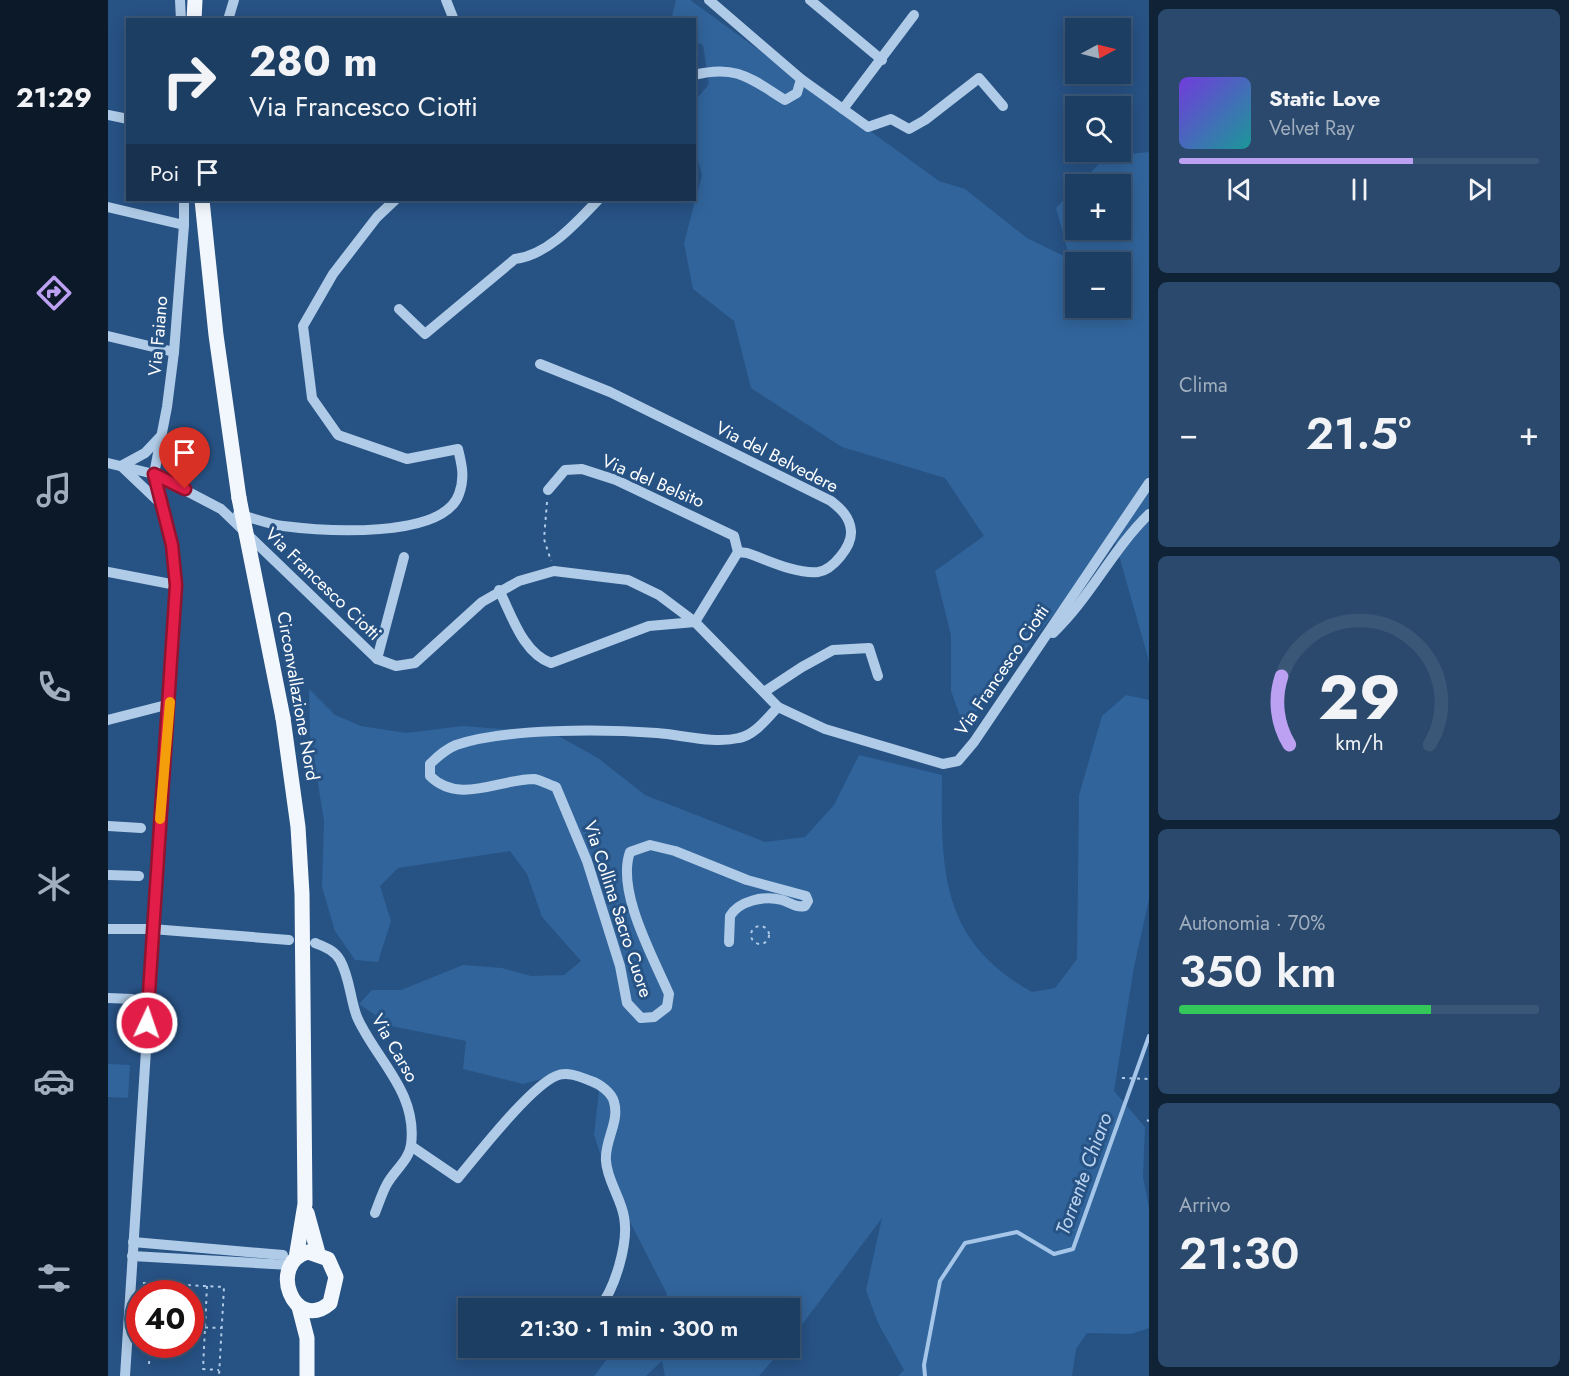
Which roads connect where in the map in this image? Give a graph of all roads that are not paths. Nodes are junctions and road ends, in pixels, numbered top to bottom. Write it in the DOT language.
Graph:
graph roads {
  1 [pos="180,0"];
  2 [pos="195,0"];
  3 [pos="234,0"];
  4 [pos="446,0"];
  5 [pos="709,0"];
  6 [pos="810,0"];
  7 [pos="914,15"];
  8 [pos="181,18"];
  9 [pos="194,18"];
  10 [pos="229,18"];
  11 [pos="453,18"];
  12 [pos="882,60"];
  13 [pos="696,74"];
  14 [pos="801,79"];
  15 [pos="1003,106"];
  16 [pos="843,110"];
  17 [pos="108,115"];
  18 [pos="126,119"];
  19 [pos="184,201"];
  20 [pos="202,201"];
  21 [pos="393,201"];
  22 [pos="597,201"];
  23 [pos="108,207"];
  24 [pos="184,225"];
  25 [pos="399,309"];
  26 [pos="108,336"];
  27 [pos="174,352"];
  28 [pos="540,364"];
  29 [pos="161,435"];
  30 [pos="108,463"];
  31 [pos="121,466"];
  32 [pos="154,474"];
  33 [pos="1149,483"];
  34 [pos="548,490"];
  35 [pos="162,505"];
  36 [pos="221,509"];
  37 [pos="1149,514"];
  38 [pos="738,552"];
  39 [pos="404,558"];
  40 [pos="108,572"];
  41 [pos="176,585"];
  42 [pos="499,590"];
  43 [pos="695,622"];
  44 [pos="1037,647"];
  45 [pos="377,659"];
  46 [pos="878,676"];
  47 [pos="764,692"];
  48 [pos="170,704"];
  49 [pos="778,707"];
  50 [pos="108,720"];
  51 [pos="108,826"];
  52 [pos="141,828"];
  53 [pos="108,875"];
  54 [pos="139,876"];
  55 [pos="152,929"];
  56 [pos="108,930"];
  57 [pos="289,940"];
  58 [pos="729,942"];
  59 [pos="315,943"];
  60 [pos="108,998"];
  61 [pos="132,999"];
  62 [pos="411,1146"];
  63 [pos="305,1204"];
  64 [pos="375,1213"];
  65 [pos="133,1242"];
  66 [pos="318,1253"];
  67 [pos="132,1256"];
  68 [pos="289,1264"];
  69 [pos="607,1298"];
  70 [pos="299,1307"];
  71 [pos="321,1309"];
  72 [pos="307,1338"];
  73 [pos="125,1376"];
  74 [pos="307,1376"];
  1 -- 8 [label="street"];
  2 -- 9 [label="main road"];
  3 -- 10 [label="street"];
  4 -- 11 [label="street"];
  5 -- 14 [label="street"];
  6 -- 12 [label="street"];
  7 -- 12 [label="street"];
  12 -- 16 [label="street"];
  13 -- 14 [label="street"];
  14 -- 16 [label="street"];
  15 -- 16 [label="street"];
  17 -- 18 [label="street"];
  19 -- 24 [label="street, Via Faiano"];
  20 -- 63 [label="main road, Circonvallazione Nord, bridge"];
  21 -- 36 [label="street"];
  22 -- 25 [label="street"];
  23 -- 24 [label="street"];
  24 -- 27 [label="street, Via Faiano"];
  26 -- 27 [label="street"];
  27 -- 29 [label="street, Via Faiano"];
  28 -- 38 [label="street, Via del Belvedere"];
  29 -- 31 [label="street"];
  29 -- 32 [label="street, Via Faiano"];
  30 -- 31 [label="street, Via Francesco Ciotti"];
  31 -- 32 [label="street, Via Francesco Ciotti"];
  31 -- 35 [label="street"];
  32 -- 35 [label="street"];
  32 -- 36 [label="street, Via Francesco Ciotti"];
  33 -- 44 [label="street, Via Francesco Ciotti"];
  34 -- 38 [label="street, Via del Belsito"];
  35 -- 41 [label="street"];
  36 -- 45 [label="street, Via Francesco Ciotti"];
  37 -- 44 [label="street"];
  38 -- 43 [label="street"];
  39 -- 45 [label="street"];
  40 -- 41 [label="street"];
  41 -- 48 [label="street"];
  42 -- 43 [label="street, Via Francesco Ciotti"];
  42 -- 43 [label="street"];
  42 -- 45 [label="street, Via Francesco Ciotti"];
  43 -- 47 [label="street, Via Francesco Ciotti"];
  44 -- 49 [label="street, Via Francesco Ciotti"];
  46 -- 47 [label="street"];
  47 -- 49 [label="street, Via Francesco Ciotti"];
  48 -- 50 [label="street"];
  48 -- 55 [label="street"];
  49 -- 58 [label="street, Via Collina Sacro Cuore"];
  51 -- 52 [label="street"];
  53 -- 54 [label="street"];
  55 -- 56 [label="street"];
  55 -- 57 [label="street"];
  55 -- 65 [label="street"];
  59 -- 62 [label="street, Via Carso"];
  60 -- 61 [label="street"];
  62 -- 64 [label="street"];
  62 -- 69 [label="street"];
  63 -- 66 [label="main road, Circonvallazione Nord"];
  63 -- 68 [label="main road, Circonvallazione Nord"];
  65 -- 67 [label="street"];
  65 -- 68 [label="street"];
  66 -- 68 [label="main road"];
  66 -- 71 [label="main road, Circonvallazione Nord"];
  67 -- 68 [label="street"];
  67 -- 73 [label="street"];
  68 -- 70 [label="main road, Circonvallazione Nord"];
  70 -- 71 [label="main road"];
  70 -- 72 [label="main road, Circonvallazione Nord"];
  71 -- 72 [label="main road, Circonvallazione Nord"];
  72 -- 74 [label="main road, Circonvallazione Nord"];
}
